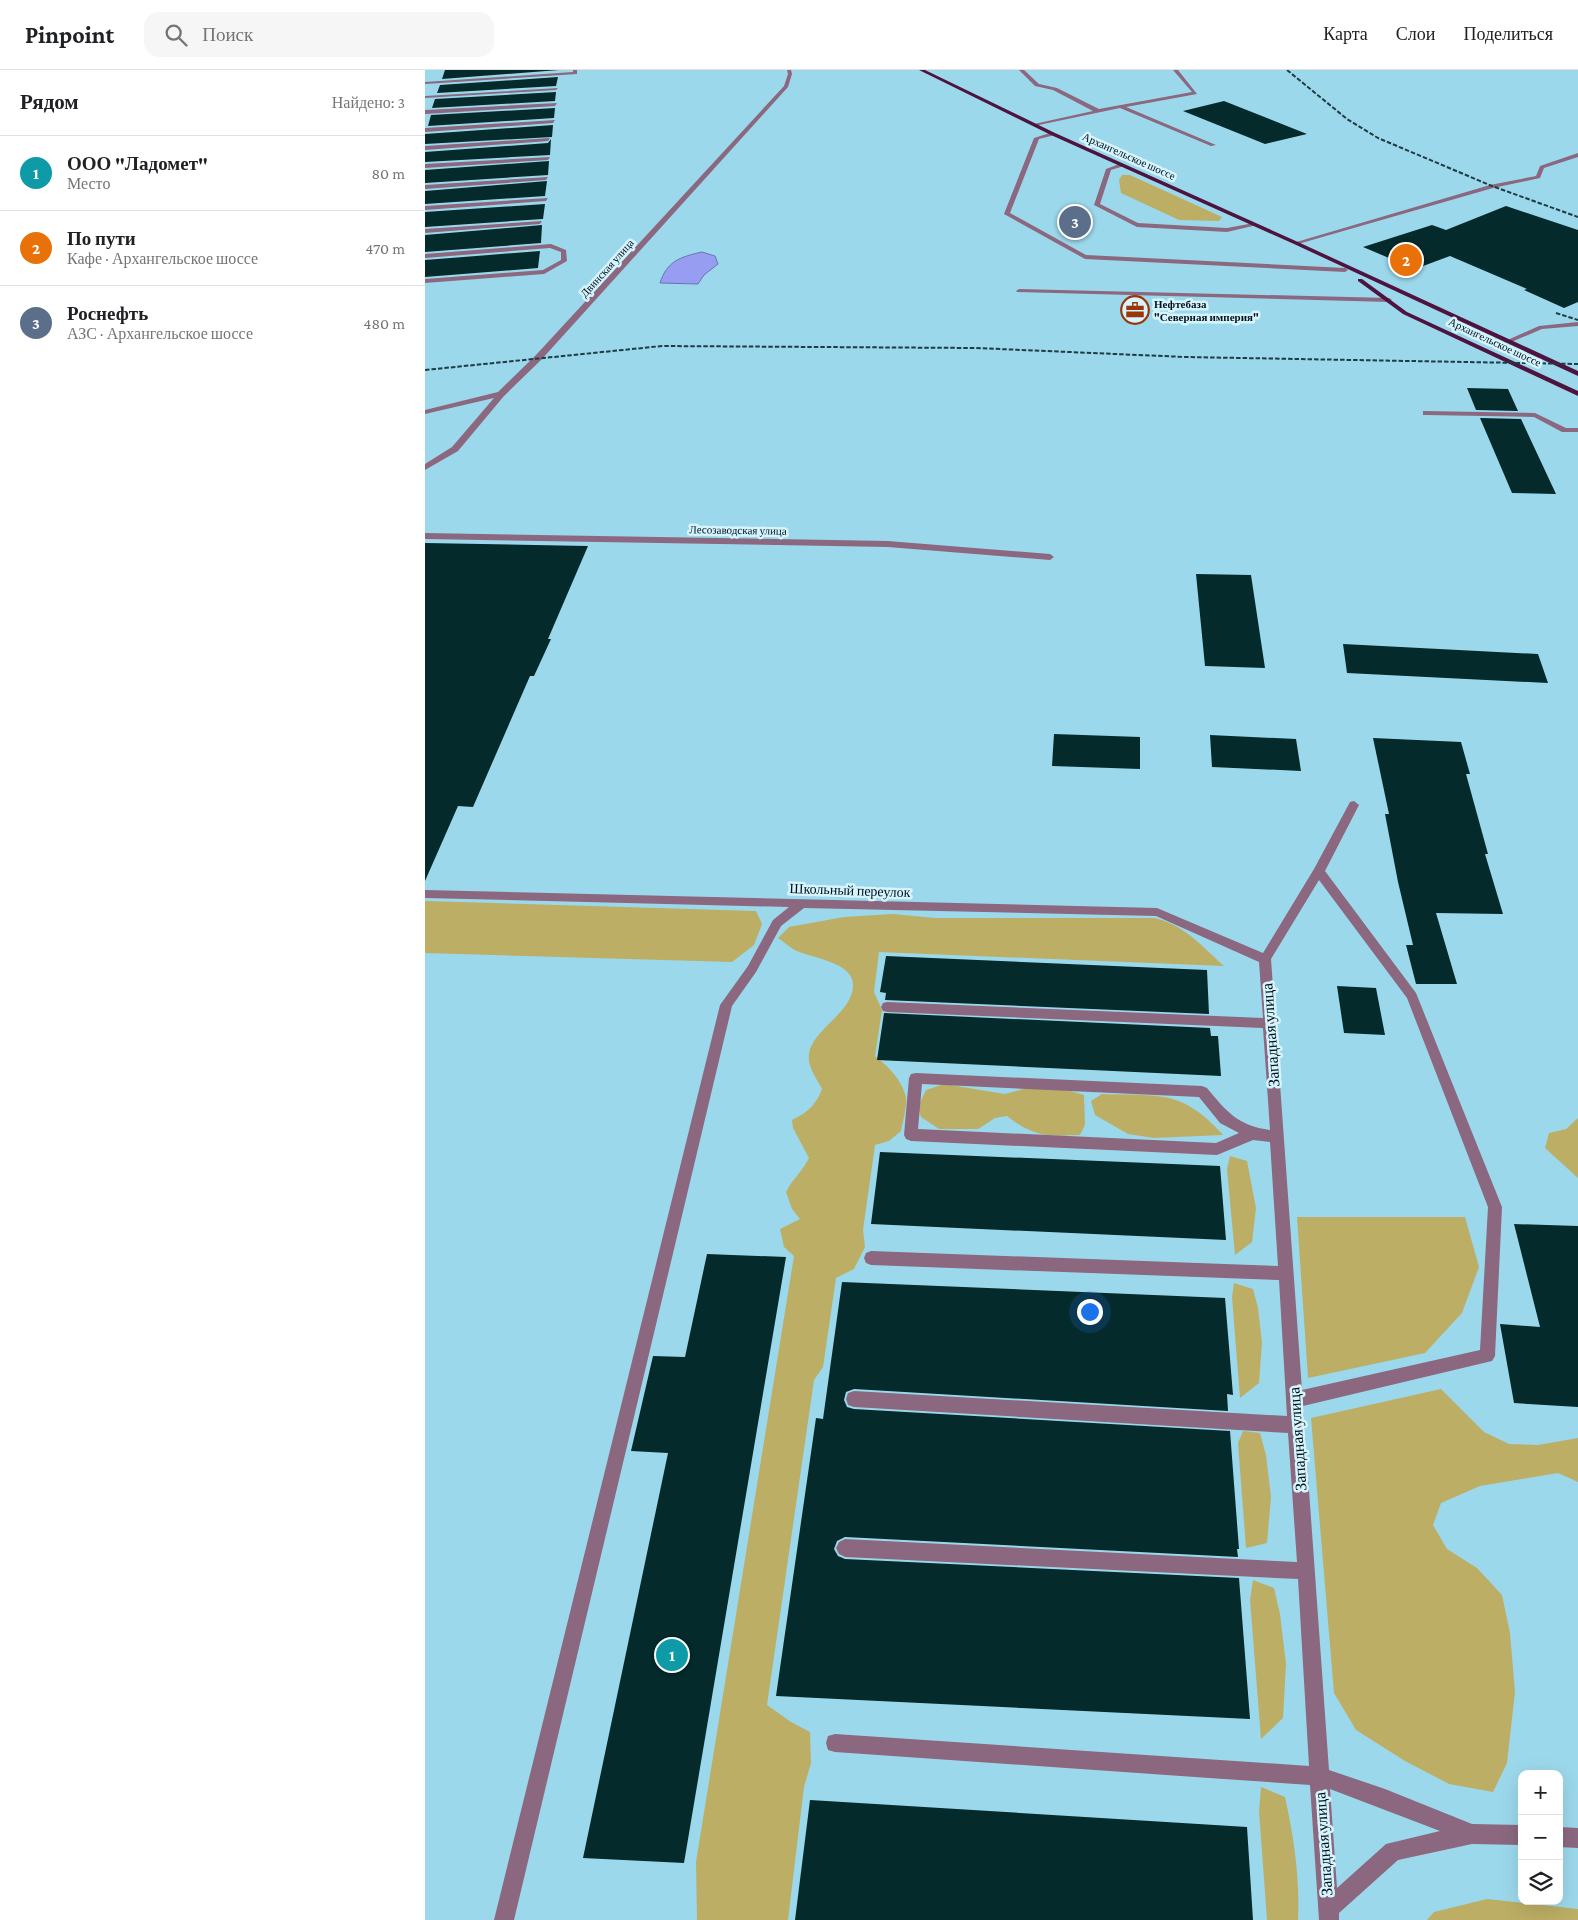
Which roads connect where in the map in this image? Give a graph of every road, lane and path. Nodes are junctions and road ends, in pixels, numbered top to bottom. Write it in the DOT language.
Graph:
graph roads {
  1 [pos="575,70"];
  2 [pos="789,70"];
  3 [pos="921,70"];
  4 [pos="1021,70"];
  5 [pos="1175,70"];
  6 [pos="435,79"];
  7 [pos="425,83"];
  8 [pos="556,89"];
  9 [pos="426,97"];
  10 [pos="425,104"];
  11 [pos="555,104"];
  12 [pos="1121,106"];
  13 [pos="1098,111"];
  14 [pos="425,112"];
  15 [pos="553,121"];
  16 [pos="1036,125"];
  17 [pos="425,130"];
  18 [pos="1053,134"];
  19 [pos="548,139"];
  20 [pos="1213,145"];
  21 [pos="425,148"];
  22 [pos="1578,155"];
  23 [pos="548,158"];
  24 [pos="1122,165"];
  25 [pos="425,166"];
  26 [pos="545,178"];
  27 [pos="425,187"];
  28 [pos="546,200"];
  29 [pos="425,208"];
  30 [pos="540,222"];
  31 [pos="1254,225"];
  32 [pos="425,231"];
  33 [pos="1296,243"];
  34 [pos="425,256"];
  35 [pos="1329,259"];
  36 [pos="1345,270"];
  37 [pos="425,280"];
  38 [pos="1019,291"];
  39 [pos="1389,300"];
  40 [pos="1405,303"];
  41 [pos="1578,324"];
  42 [pos="1496,346"];
  43 [pos="1578,374"];
  44 [pos="501,394"];
  45 [pos="1578,394"];
  46 [pos="425,412"];
  47 [pos="1426,413"];
  48 [pos="1578,430"];
  49 [pos="425,468"];
  50 [pos="425,536"];
  51 [pos="1050,557"];
  52 [pos="1354,805"];
  53 [pos="1319,872"];
  54 [pos="425,894"];
  55 [pos="801,904"];
  56 [pos="1265,959"];
  57 [pos="887,1007"];
  58 [pos="1269,1023"];
  59 [pos="1251,1134"];
  60 [pos="1277,1137"];
  61 [pos="871,1258"];
  62 [pos="1286,1273"];
  63 [pos="853,1399"];
  64 [pos="1294,1400"];
  65 [pos="1296,1425"];
  66 [pos="845,1548"];
  67 [pos="1305,1571"];
  68 [pos="835,1743"];
  69 [pos="1319,1776"];
  70 [pos="1472,1834"];
  71 [pos="1518,1834"];
  72 [pos="1563,1837"];
  73 [pos="1578,1838"];
  74 [pos="1328,1915"];
  75 [pos="504,1920"];
  1 -- 6 [label="street"];
  2 -- 44 [label="street, Двинская улица"];
  3 -- 16 [label="main road, Архангельское шоссе"];
  4 -- 13 [label="street"];
  5 -- 12 [label="street"];
  6 -- 7 [label="street"];
  6 -- 9 [label="street"];
  8 -- 9 [label="street"];
  9 -- 10 [label="street"];
  11 -- 14 [label="street"];
  12 -- 13 [label="street"];
  12 -- 20 [label="street"];
  13 -- 16 [label="street"];
  15 -- 17 [label="street"];
  16 -- 18 [label="main road, Архангельское шоссе"];
  18 -- 24 [label="main road, Архангельское шоссе"];
  18 -- 36 [label="street"];
  19 -- 21 [label="street"];
  22 -- 33 [label="street"];
  23 -- 25 [label="street"];
  24 -- 31 [label="main road, Архангельское шоссе"];
  24 -- 31 [label="street"];
  26 -- 27 [label="street"];
  28 -- 29 [label="street"];
  30 -- 32 [label="street"];
  31 -- 33 [label="main road, Архангельское шоссе"];
  33 -- 35 [label="main road, Архангельское шоссе"];
  34 -- 37 [label="street"];
  35 -- 36 [label="main road, Архангельское шоссе"];
  35 -- 40 [label="main road, Архангельское шоссе"];
  36 -- 39 [label="main road, Архангельское шоссе"];
  38 -- 39 [label="street"];
  39 -- 40 [label="main road, Архангельское шоссе"];
  40 -- 42 [label="main road, Архангельское шоссе"];
  40 -- 42 [label="main road, Архангельское шоссе"];
  41 -- 42 [label="street"];
  42 -- 43 [label="main road, Архангельское шоссе"];
  42 -- 45 [label="main road, Архангельское шоссе"];
  44 -- 46 [label="street"];
  44 -- 49 [label="street, Двинская улица"];
  47 -- 48 [label="street"];
  50 -- 51 [label="street, Лесозаводская улица"];
  52 -- 53 [label="street"];
  53 -- 56 [label="street"];
  53 -- 64 [label="street"];
  54 -- 55 [label="street, Школьный переулок"];
  55 -- 56 [label="street, Школьный переулок"];
  55 -- 75 [label="street"];
  56 -- 58 [label="street, Западная улица"];
  57 -- 58 [label="street"];
  58 -- 60 [label="street, Западная улица"];
  59 -- 59 [label="street"];
  59 -- 60 [label="street"];
  60 -- 62 [label="street, Западная улица"];
  61 -- 62 [label="street"];
  62 -- 64 [label="street, Западная улица"];
  63 -- 65 [label="street"];
  64 -- 65 [label="street, Западная улица"];
  65 -- 67 [label="street, Западная улица"];
  66 -- 67 [label="street"];
  67 -- 69 [label="street, Западная улица"];
  68 -- 69 [label="street"];
  69 -- 70 [label="street"];
  69 -- 74 [label="street, Западная улица"];
  70 -- 71 [label="street"];
  70 -- 74 [label="street"];
  72 -- 73 [label="street"];
}
